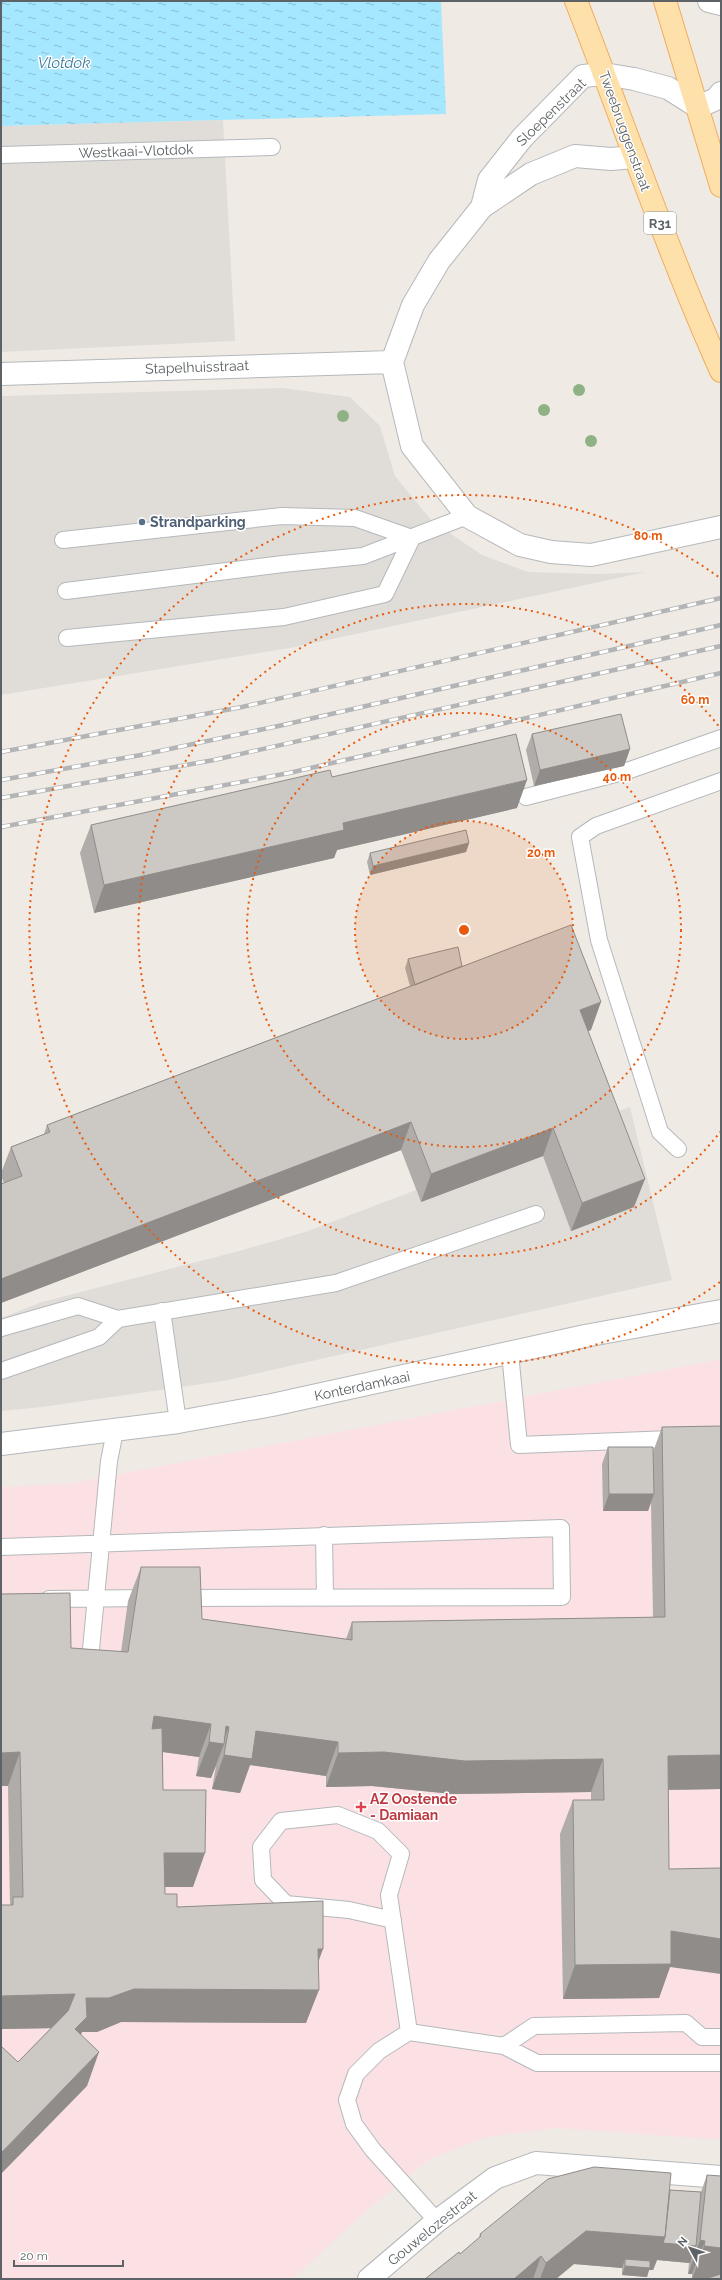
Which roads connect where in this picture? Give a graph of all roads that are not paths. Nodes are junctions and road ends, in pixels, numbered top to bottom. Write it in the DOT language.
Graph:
graph roads {
  1 [pos="576,1"];
  2 [pos="665,1"];
  3 [pos="709,1"];
  4 [pos="721,4"];
  5 [pos="604,74"];
  6 [pos="721,93"];
  7 [pos="698,107"];
  8 [pos="272,147"];
  9 [pos="1,155"];
  10 [pos="634,158"];
  11 [pos="721,186"];
  12 [pos="482,207"];
  13 [pos="392,362"];
  14 [pos="721,371"];
  15 [pos="1,374"];
  16 [pos="467,516"];
  17 [pos="721,527"];
  18 [pos="412,538"];
  19 [pos="63,540"];
  20 [pos="66,591"];
  21 [pos="67,638"];
  22 [pos="721,738"];
  23 [pos="721,781"];
  24 [pos="526,797"];
  25 [pos="678,1149"];
  26 [pos="536,1214"];
  27 [pos="721,1311"];
  28 [pos="162,1312"];
  29 [pos="118,1319"];
  30 [pos="1,1328"];
  31 [pos="510,1353"];
  32 [pos="1,1371"];
  33 [pos="178,1422"];
  34 [pos="115,1431"];
  35 [pos="721,1437"];
  36 [pos="1,1444"];
  37 [pos="324,1535"];
  38 [pos="101,1544"];
  39 [pos="1,1547"];
  40 [pos="97,1598"];
  41 [pos="325,1598"];
  42 [pos="31,1600"];
  43 [pos="90,1670"];
  44 [pos="393,1920"];
  45 [pos="409,2032"];
  46 [pos="702,2037"];
  47 [pos="721,2037"];
  48 [pos="504,2046"];
  49 [pos="698,2063"];
  50 [pos="721,2063"];
  51 [pos="721,2177"];
  52 [pos="437,2221"];
  53 [pos="369,2279"];
  1 -- 5 [label="main road, Tweebruggenstraat / R31"];
  2 -- 7 [label="main road"];
  3 -- 4 [label="street"];
  5 -- 7 [label="street, Sloepenstraat"];
  5 -- 10 [label="main road, Tweebruggenstraat / R31"];
  5 -- 12 [label="street, Sloepenstraat"];
  6 -- 7 [label="street"];
  7 -- 11 [label="main road"];
  8 -- 9 [label="lane, Westkaai-Vlotdok"];
  10 -- 12 [label="street, Sloepenstraat"];
  10 -- 14 [label="main road, Tweebruggenstraat / R31"];
  12 -- 13 [label="street, Sloepenstraat"];
  13 -- 15 [label="street, Stapelhuisstraat"];
  13 -- 16 [label="street"];
  16 -- 17 [label="street"];
  16 -- 18 [label="lane"];
  18 -- 19 [label="lane"];
  18 -- 20 [label="lane"];
  18 -- 21 [label="lane"];
  22 -- 24 [label="lane"];
  23 -- 25 [label="lane"];
  26 -- 28 [label="lane"];
  27 -- 31 [label="street, Konterdamkaai"];
  28 -- 29 [label="lane"];
  28 -- 33 [label="lane"];
  29 -- 30 [label="lane"];
  29 -- 32 [label="lane"];
  31 -- 33 [label="street, Konterdamkaai"];
  31 -- 35 [label="lane"];
  33 -- 34 [label="street, Konterdamkaai"];
  34 -- 36 [label="street, Konterdamkaai"];
  34 -- 38 [label="lane"];
  37 -- 38 [label="lane"];
  37 -- 41 [label="lane"];
  37 -- 41 [label="lane"];
  38 -- 39 [label="lane"];
  38 -- 40 [label="lane"];
  40 -- 41 [label="lane"];
  40 -- 42 [label="lane"];
  40 -- 43 [label="lane"];
  44 -- 44 [label="lane"];
  44 -- 45 [label="lane"];
  45 -- 48 [label="lane"];
  45 -- 52 [label="lane"];
  46 -- 47 [label="lane"];
  46 -- 48 [label="lane"];
  46 -- 49 [label="lane"];
  48 -- 49 [label="lane"];
  49 -- 50 [label="lane"];
  51 -- 52 [label="street, Gouwelozestraat"];
  52 -- 53 [label="street, Gouwelozestraat"];
}
